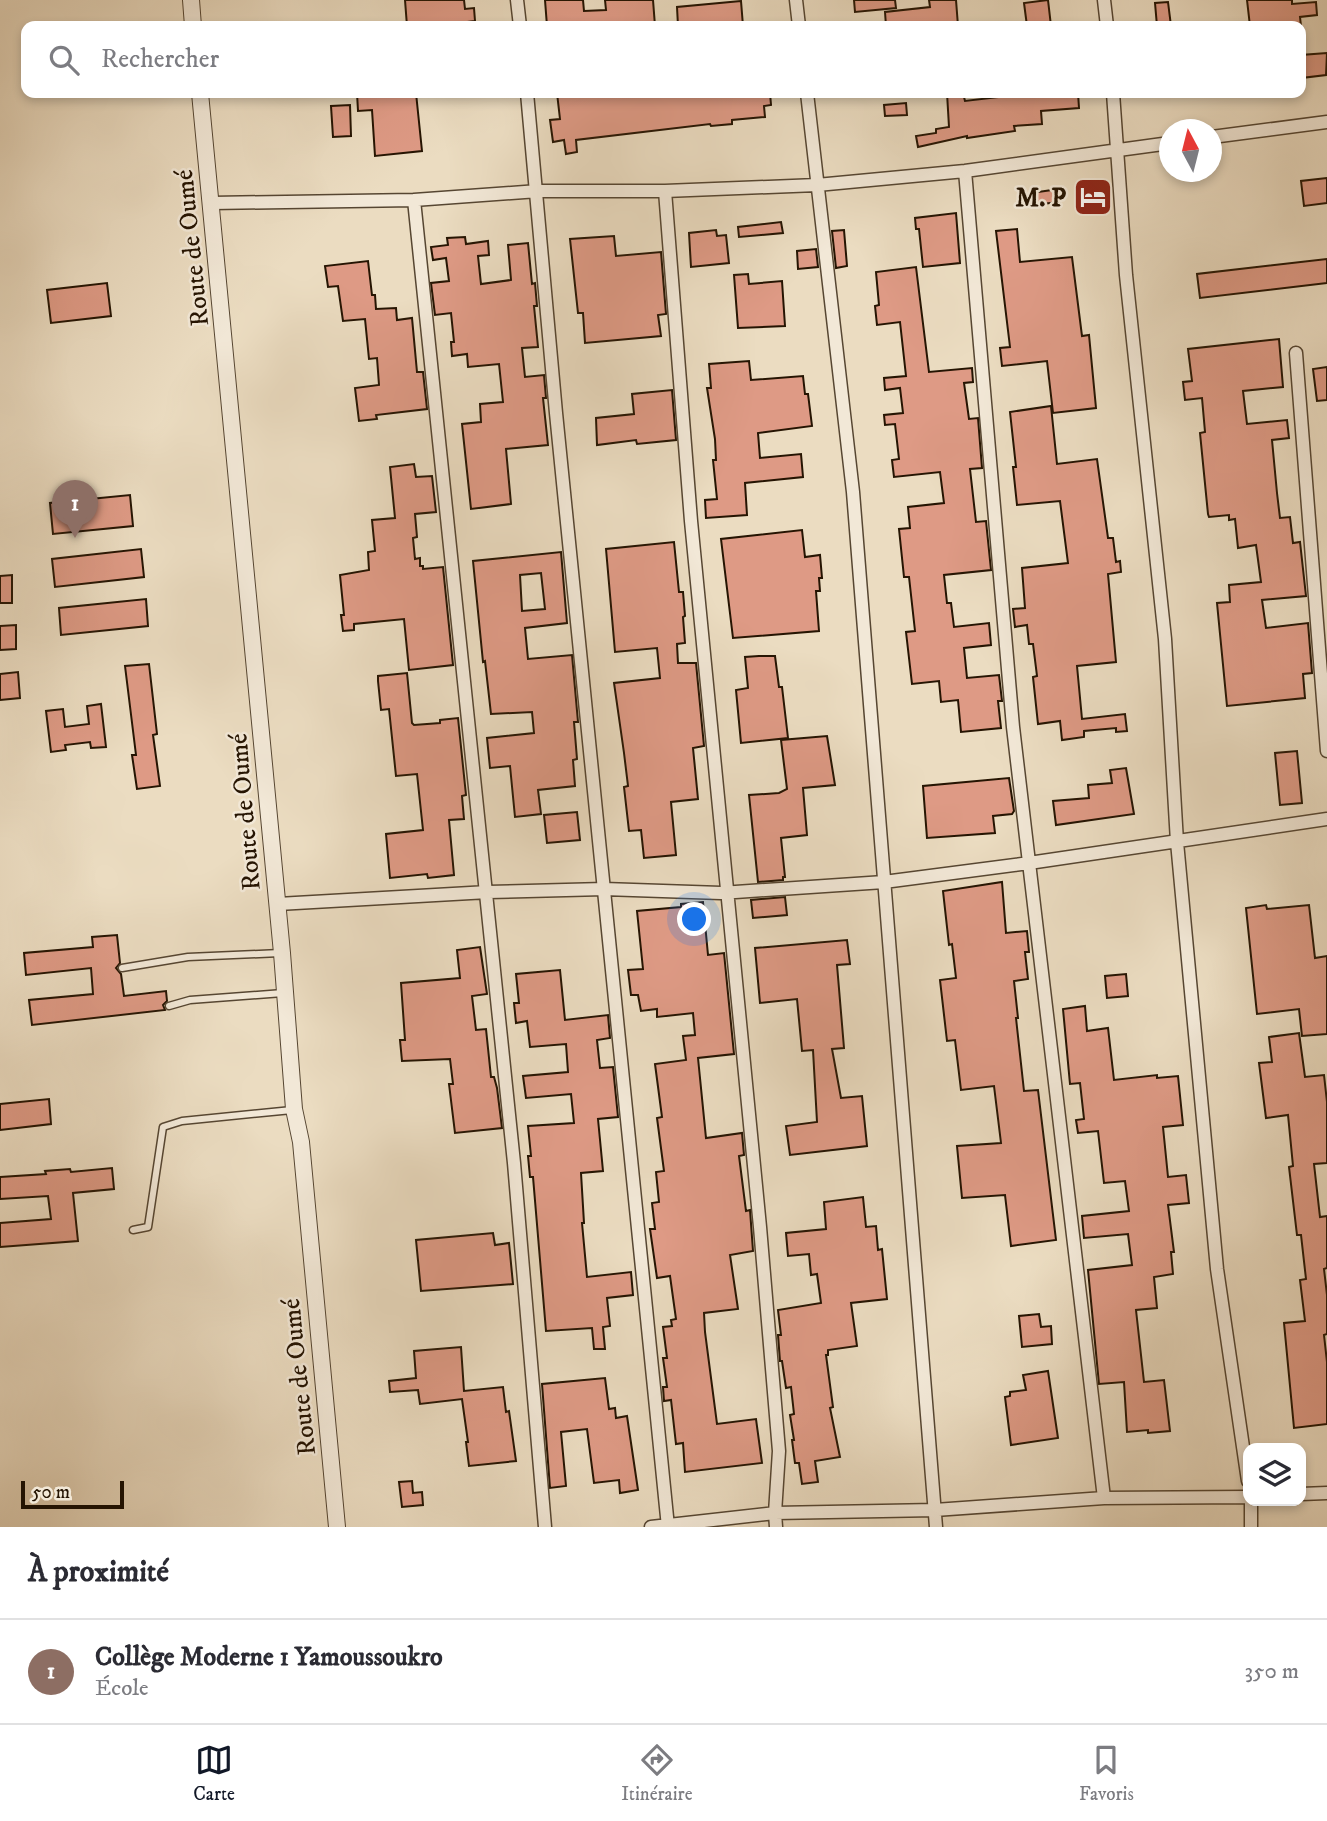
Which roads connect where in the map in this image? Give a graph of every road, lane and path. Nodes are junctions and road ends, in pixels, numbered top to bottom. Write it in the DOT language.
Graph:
graph roads {
  1 [pos="191,0"];
  2 [pos="517,0"];
  3 [pos="796,0"];
  4 [pos="1104,0"];
  5 [pos="193,21"];
  6 [pos="519,21"];
  7 [pos="798,21"];
  8 [pos="1106,21"];
  9 [pos="201,98"];
  10 [pos="528,98"];
  11 [pos="808,98"];
  12 [pos="1114,98"];
  13 [pos="1327,122"];
  14 [pos="1222,136"];
  15 [pos="1159,145"];
  16 [pos="1119,150"];
  17 [pos="965,171"];
  18 [pos="817,185"];
  19 [pos="538,191"];
  20 [pos="665,191"];
  21 [pos="414,200"];
  22 [pos="212,203"];
  23 [pos="1296,353"];
  24 [pos="1327,751"];
  25 [pos="1327,818"];
  26 [pos="1177,842"];
  27 [pos="1029,863"];
  28 [pos="884,882"];
  29 [pos="604,889"];
  30 [pos="488,891"];
  31 [pos="726,892"];
  32 [pos="278,904"];
  33 [pos="282,953"];
  34 [pos="122,968"];
  35 [pos="285,993"];
  36 [pos="169,1006"];
  37 [pos="294,1109"];
  38 [pos="133,1230"];
  39 [pos="1243,1446"];
  40 [pos="1327,1493"];
  41 [pos="1306,1494"];
  42 [pos="1104,1498"];
  43 [pos="1243,1499"];
  44 [pos="1250,1506"];
  45 [pos="934,1510"];
  46 [pos="775,1513"];
  47 [pos="668,1526"];
  48 [pos="338,1527"];
  49 [pos="544,1527"];
  50 [pos="651,1527"];
  51 [pos="776,1527"];
  52 [pos="936,1527"];
  53 [pos="1251,1527"];
  1 -- 5 [label="street"];
  2 -- 6 [label="street"];
  3 -- 7 [label="street"];
  4 -- 8 [label="street"];
  9 -- 22 [label="street, Route de Oumé"];
  10 -- 19 [label="street"];
  11 -- 18 [label="street"];
  12 -- 16 [label="street"];
  13 -- 14 [label="street"];
  15 -- 16 [label="street"];
  16 -- 17 [label="street"];
  16 -- 26 [label="street"];
  17 -- 18 [label="street"];
  17 -- 27 [label="street"];
  18 -- 20 [label="street"];
  18 -- 28 [label="street"];
  19 -- 20 [label="street"];
  19 -- 21 [label="street"];
  19 -- 29 [label="street"];
  20 -- 31 [label="street"];
  21 -- 22 [label="street"];
  21 -- 30 [label="street"];
  22 -- 32 [label="street, Route de Oumé"];
  23 -- 24 [label="street"];
  25 -- 26 [label="street"];
  26 -- 27 [label="street"];
  26 -- 39 [label="street"];
  27 -- 28 [label="street"];
  27 -- 42 [label="street"];
  28 -- 31 [label="street"];
  28 -- 45 [label="street"];
  29 -- 30 [label="street"];
  29 -- 31 [label="street"];
  29 -- 47 [label="street"];
  30 -- 32 [label="street"];
  30 -- 49 [label="street"];
  31 -- 46 [label="street"];
  32 -- 33 [label="street, Route de Oumé"];
  33 -- 34 [label="lane"];
  33 -- 35 [label="street, Route de Oumé"];
  35 -- 36 [label="lane"];
  35 -- 37 [label="street, Route de Oumé"];
  37 -- 38 [label="lane"];
  37 -- 48 [label="street, Route de Oumé"];
  40 -- 41 [label="street"];
  42 -- 43 [label="street"];
  42 -- 45 [label="street"];
  44 -- 53 [label="street"];
  45 -- 46 [label="street"];
  45 -- 52 [label="street"];
  46 -- 47 [label="street"];
  46 -- 51 [label="street"];
  47 -- 50 [label="street"];
}
